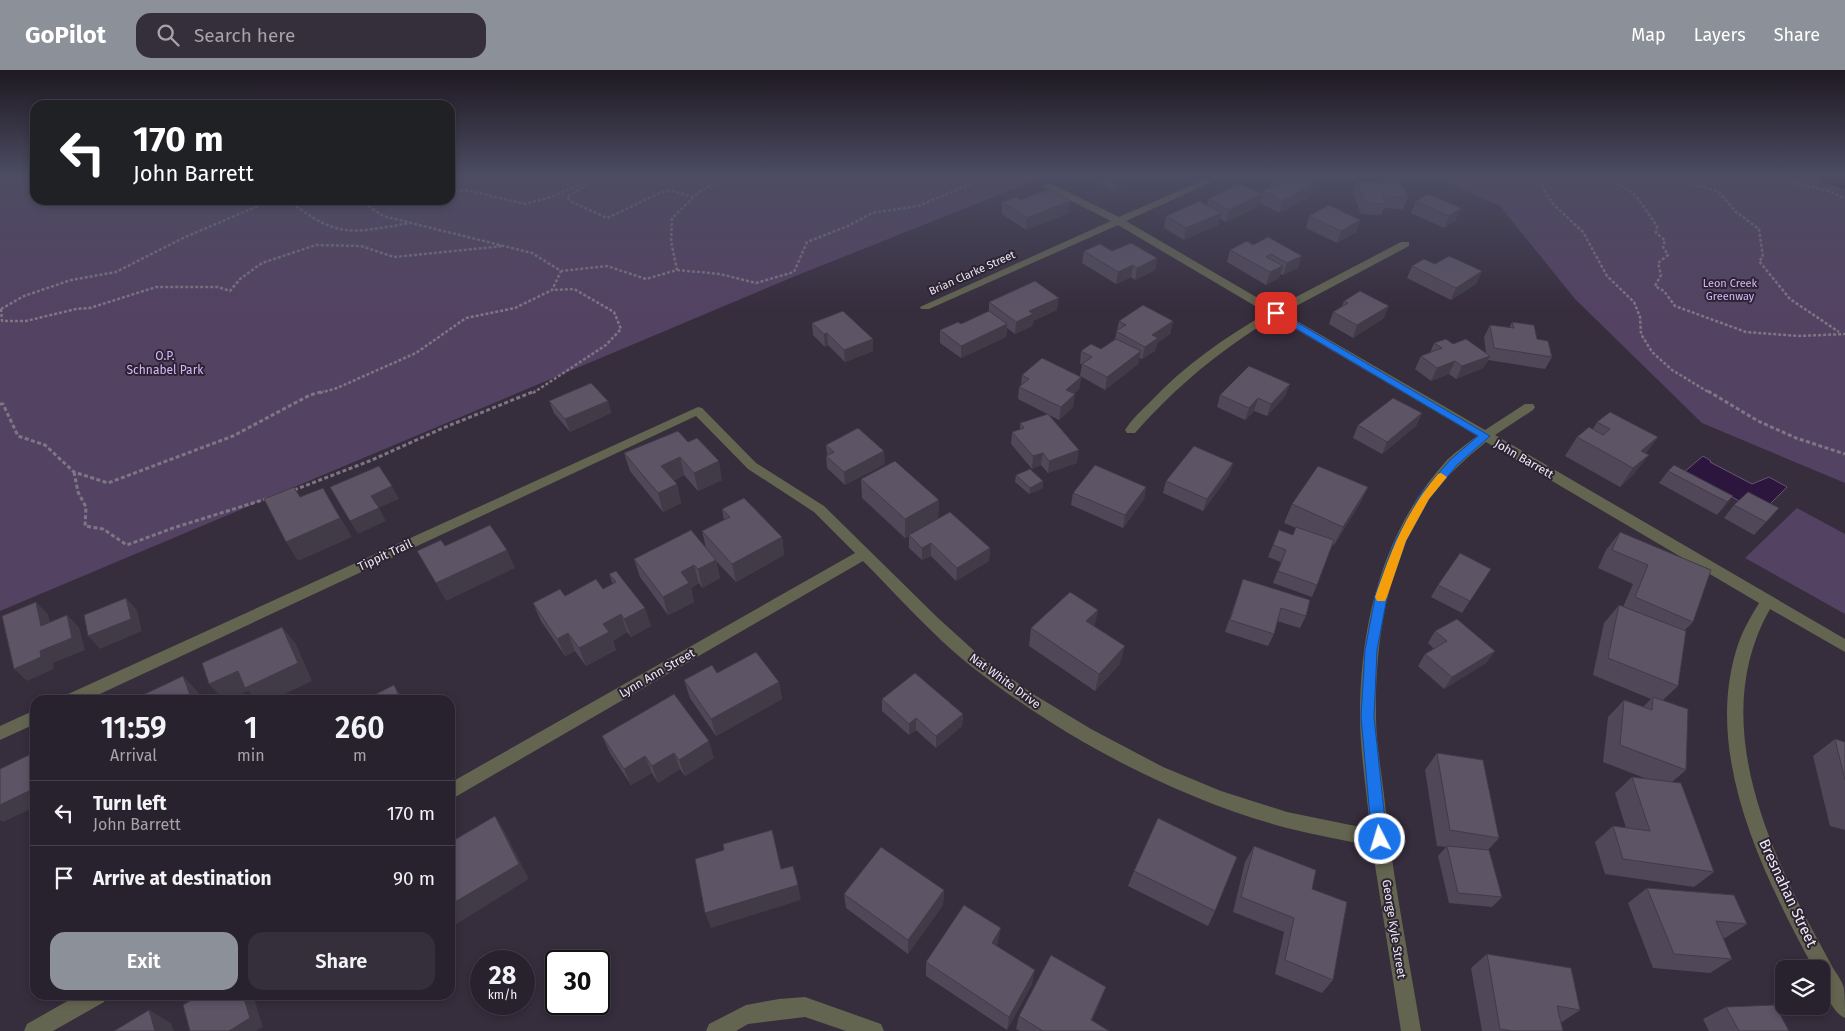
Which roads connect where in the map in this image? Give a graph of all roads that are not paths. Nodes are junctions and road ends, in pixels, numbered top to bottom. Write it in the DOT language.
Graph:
graph roads {
  1 [pos="1118,221"];
  2 [pos="1404,244"];
  3 [pos="926,307"];
  4 [pos="1276,313"];
  5 [pos="1529,407"];
  6 [pos="698,410"];
  7 [pos="1131,430"];
  8 [pos="1485,436"];
  9 [pos="865,554"];
  10 [pos="1767,601"];
  11 [pos="1845,646"];
  12 [pos="83,695"];
  13 [pos="30,719"];
  14 [pos="0,733"];
  15 [pos="455,789"];
  16 [pos="1380,839"];
  17 [pos="88,1000"];
  18 [pos="1845,1008"];
  19 [pos="34,1031"];
  20 [pos="716,1031"];
  21 [pos="874,1031"];
  22 [pos="1411,1031"];
  1 -- 3 [label="street, Brian Clarke Street"];
  1 -- 4 [label="street, John Barrett"];
  2 -- 4 [label="street"];
  4 -- 7 [label="street"];
  4 -- 8 [label="street, John Barrett"];
  5 -- 8 [label="street, George Kyle Street"];
  6 -- 9 [label="street, Nat White Drive"];
  6 -- 12 [label="street, Tippit Trail"];
  8 -- 10 [label="street, John Barrett"];
  8 -- 16 [label="street, George Kyle Street"];
  9 -- 15 [label="street, Lynn Ann Street"];
  9 -- 16 [label="street, Nat White Drive"];
  10 -- 11 [label="street, John Barrett"];
  10 -- 18 [label="street, Bresnahan Street"];
  13 -- 14 [label="street"];
  16 -- 22 [label="street, George Kyle Street"];
  17 -- 19 [label="street"];
  20 -- 21 [label="street"];
}
